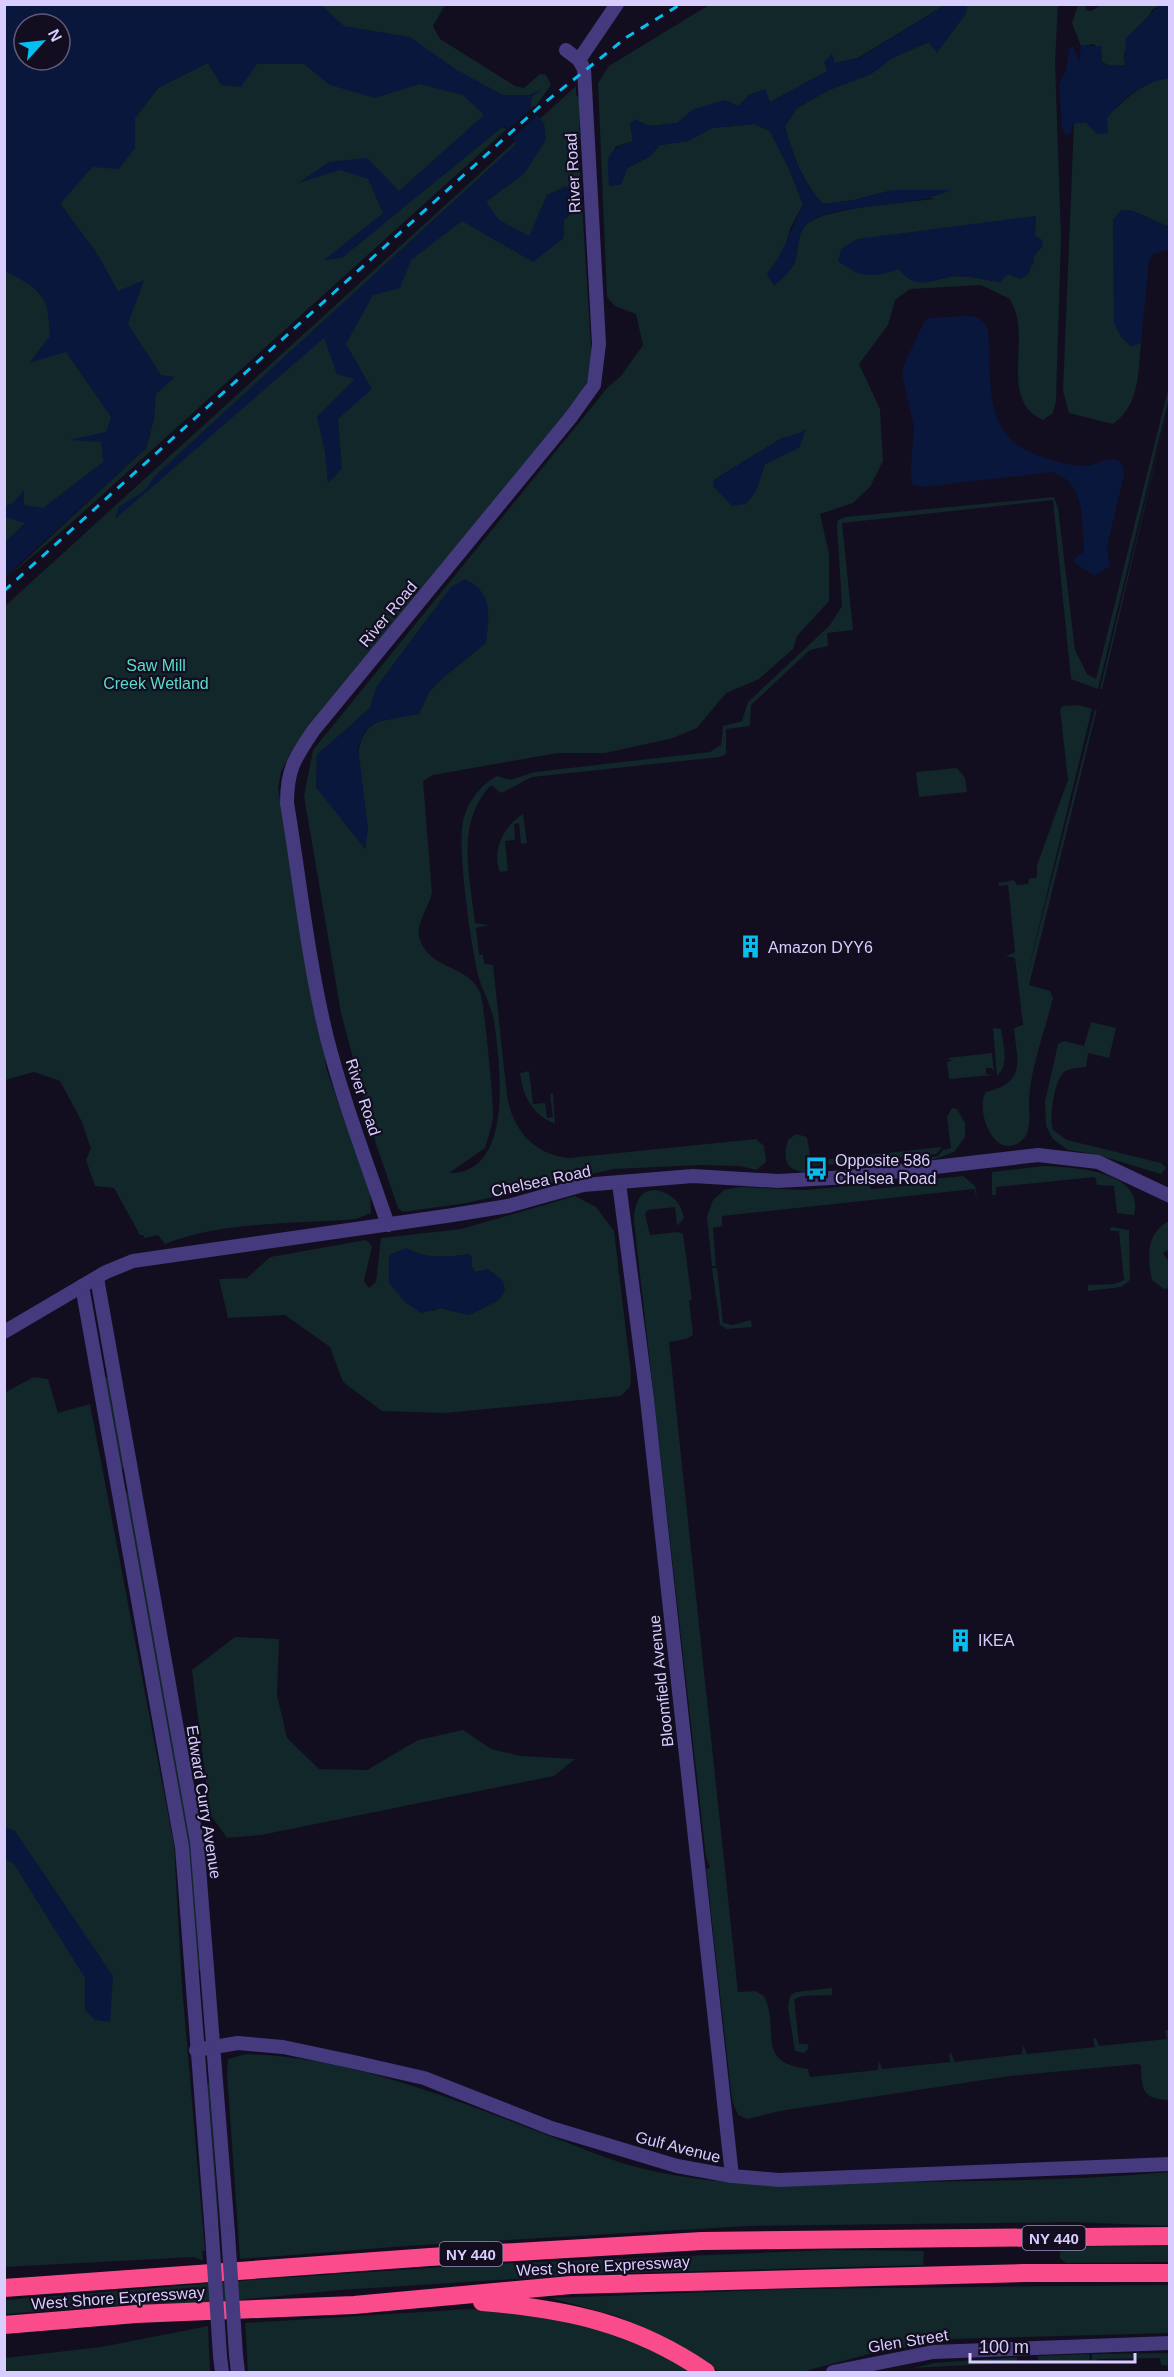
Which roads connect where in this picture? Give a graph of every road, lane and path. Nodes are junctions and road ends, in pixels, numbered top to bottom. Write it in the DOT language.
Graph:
graph roads {
  1 [pos="617,4"];
  2 [pos="566,50"];
  3 [pos="579,60"];
  4 [pos="619,1183"];
  5 [pos="1170,1196"];
  6 [pos="388,1225"];
  7 [pos="97,1278"];
  8 [pos="82,1286"];
  9 [pos="4,1332"];
  10 [pos="132,1478"];
  11 [pos="117,1480"];
  12 [pos="214,2047"];
  13 [pos="196,2050"];
  14 [pos="1170,2164"];
  15 [pos="732,2176"];
  16 [pos="1170,2236"];
  17 [pos="1170,2273"];
  18 [pos="4,2288"];
  19 [pos="354,2305"];
  20 [pos="4,2325"];
  21 [pos="1170,2343"];
  22 [pos="222,2373"];
  23 [pos="238,2373"];
  24 [pos="706,2373"];
  25 [pos="833,2373"];
  1 -- 3 [label="street"];
  2 -- 3 [label="street"];
  3 -- 6 [label="street, River Road"];
  4 -- 5 [label="street, Chelsea Road"];
  4 -- 6 [label="street, Chelsea Road"];
  4 -- 15 [label="street, Bloomfield Avenue"];
  6 -- 7 [label="street, Chelsea Road"];
  7 -- 8 [label="street, Chelsea Road"];
  7 -- 10 [label="street, Edward Curry Avenue"];
  8 -- 9 [label="street, Chelsea Road"];
  8 -- 11 [label="street, Edward Curry Avenue"];
  10 -- 11 [label="street"];
  10 -- 12 [label="street, Edward Curry Avenue"];
  11 -- 13 [label="street, Edward Curry Avenue"];
  12 -- 13 [label="street, Gulf Avenue"];
  12 -- 15 [label="street, Gulf Avenue"];
  12 -- 23 [label="street, Edward Curry Avenue, bridge"];
  13 -- 22 [label="street, Edward Curry Avenue, bridge"];
  14 -- 15 [label="street, Gulf Avenue"];
  16 -- 18 [label="highway, West Shore Expressway / NY 440"];
  17 -- 19 [label="highway, West Shore Expressway / NY 440"];
  19 -- 20 [label="highway, West Shore Expressway / NY 440"];
  19 -- 24 [label="highway"];
  21 -- 25 [label="street, Glen Street"];
}
